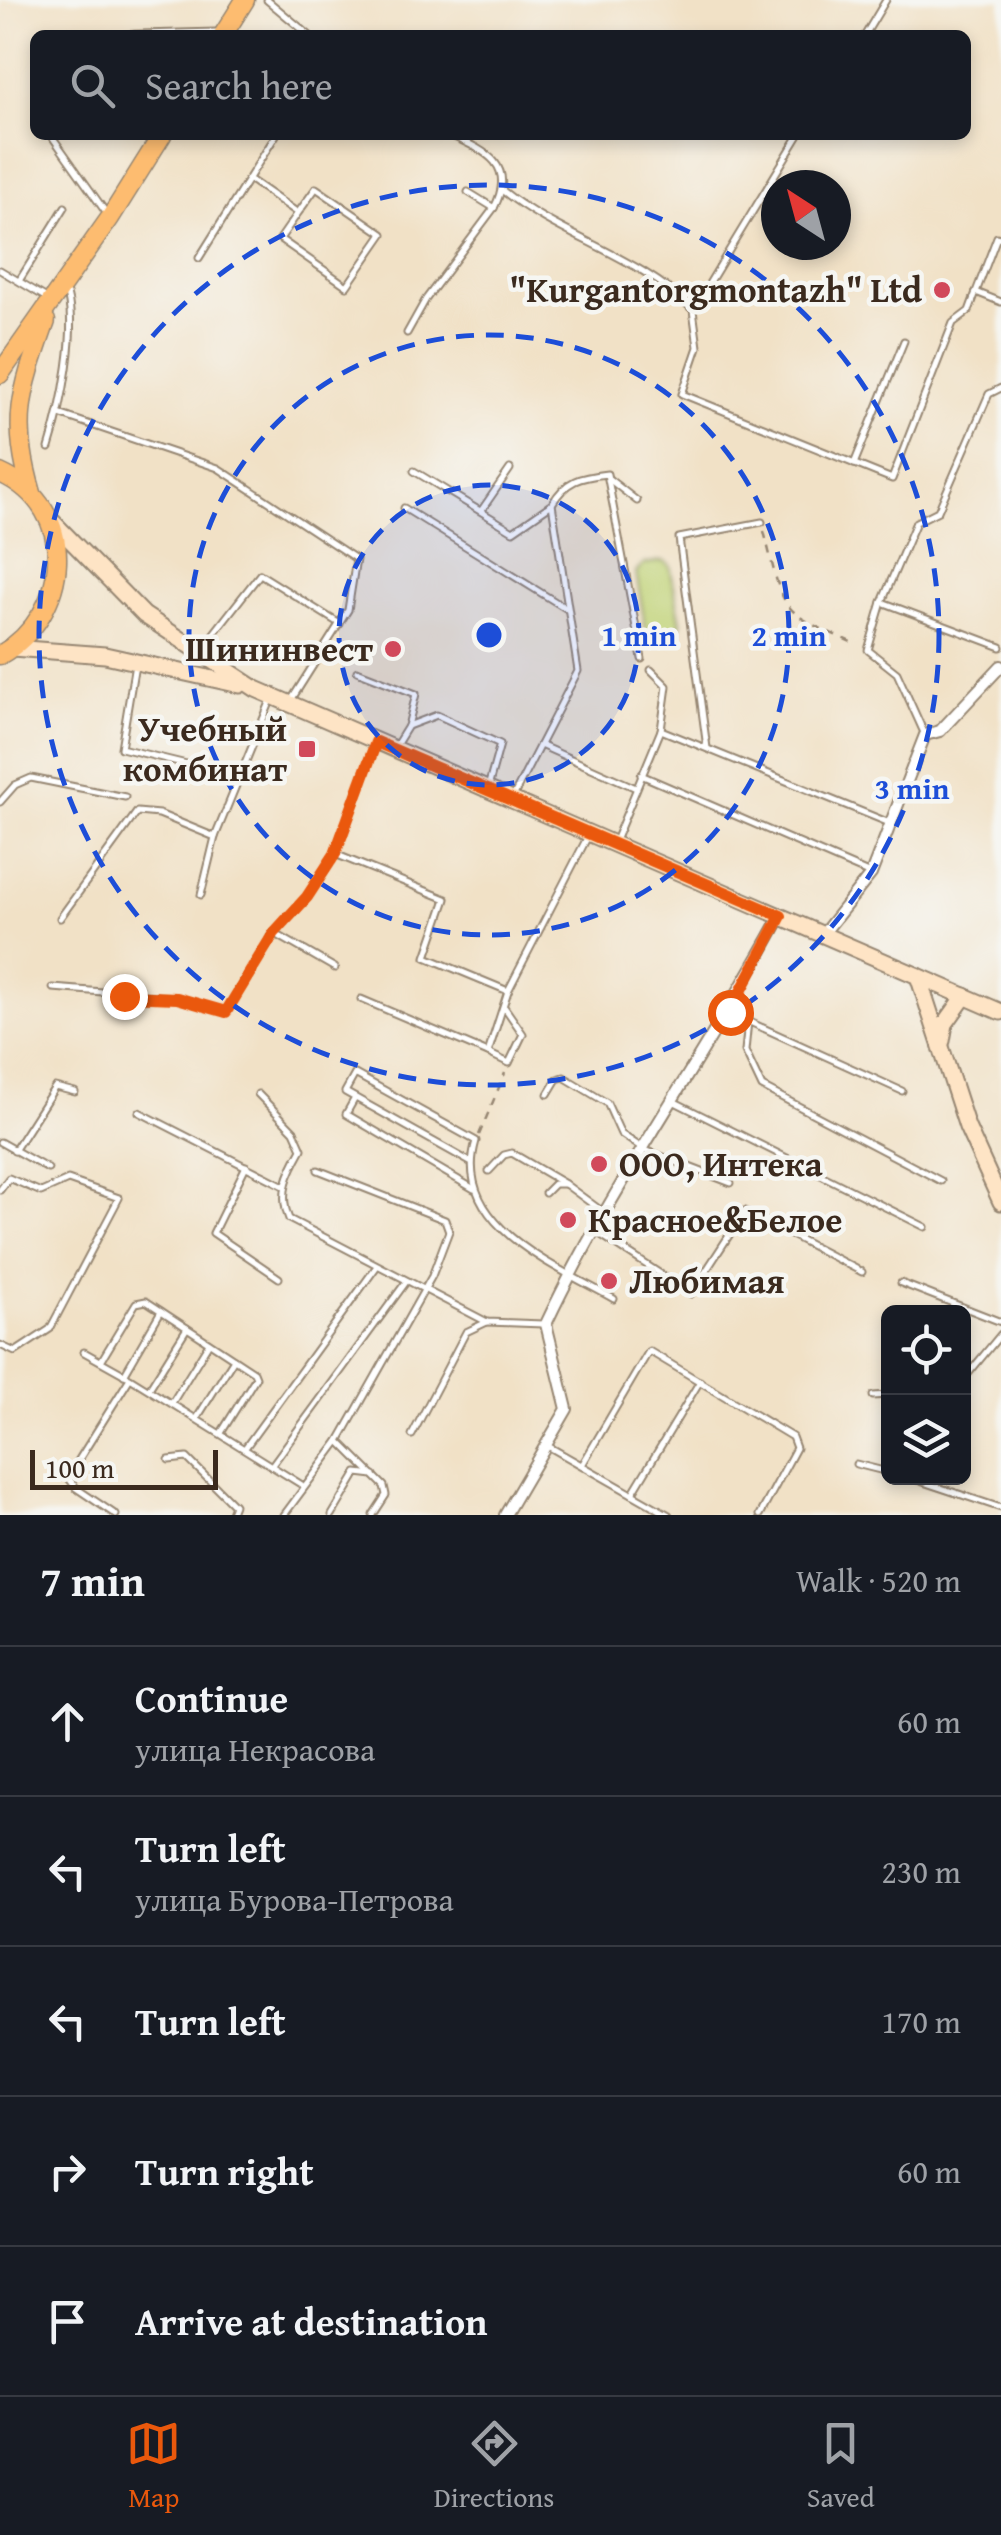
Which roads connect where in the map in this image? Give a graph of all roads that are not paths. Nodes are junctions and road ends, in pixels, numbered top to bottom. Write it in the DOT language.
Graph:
graph roads {
  1 [pos="245,0"];
  2 [pos="267,0"];
  3 [pos="886,0"];
  4 [pos="226,30"];
  5 [pos="305,30"];
  6 [pos="868,30"];
  7 [pos="55,140"];
  8 [pos="159,140"];
  9 [pos="273,140"];
  10 [pos="461,140"];
  11 [pos="796,140"];
  12 [pos="249,180"];
  13 [pos="503,191"];
  14 [pos="468,192"];
  15 [pos="65,208"];
  16 [pos="494,208"];
  17 [pos="298,214"];
  18 [pos="110,218"];
  19 [pos="1001,239"];
  20 [pos="200,258"];
  21 [pos="0,270"];
  22 [pos="18,281"];
  23 [pos="64,285"];
  24 [pos="976,292"];
  25 [pos="52,302"];
  26 [pos="1001,302"];
  27 [pos="693,310"];
  28 [pos="408,333"];
  29 [pos="904,342"];
  30 [pos="0,374"];
  31 [pos="1001,388"];
  32 [pos="60,414"];
  33 [pos="49,448"];
  34 [pos="854,464"];
  35 [pos="510,469"];
  36 [pos="414,470"];
  37 [pos="0,472"];
  38 [pos="607,477"];
  39 [pos="32,493"];
  40 [pos="638,501"];
  41 [pos="552,504"];
  42 [pos="404,508"];
  43 [pos="481,511"];
  44 [pos="51,520"];
  45 [pos="762,522"];
  46 [pos="882,602"];
  47 [pos="568,610"];
  48 [pos="340,624"];
  49 [pos="1001,647"];
  50 [pos="6,652"];
  51 [pos="198,654"];
  52 [pos="642,659"];
  53 [pos="135,662"];
  54 [pos="1001,666"];
  55 [pos="651,670"];
  56 [pos="356,671"];
  57 [pos="256,689"];
  58 [pos="272,697"];
  59 [pos="288,704"];
  60 [pos="408,726"];
  61 [pos="662,730"];
  62 [pos="925,735"];
  63 [pos="376,742"];
  64 [pos="540,745"];
  65 [pos="707,748"];
  66 [pos="393,749"];
  67 [pos="641,775"];
  68 [pos="240,776"];
  69 [pos="636,788"];
  70 [pos="487,790"];
  71 [pos="125,797"];
  72 [pos="511,800"];
  73 [pos="0,802"];
  74 [pos="892,824"];
  75 [pos="590,834"];
  76 [pos="215,837"];
  77 [pos="614,844"];
  78 [pos="335,854"];
  79 [pos="871,874"];
  80 [pos="201,895"];
  81 [pos="781,916"];
  82 [pos="60,918"];
  83 [pos="274,933"];
  84 [pos="824,934"];
  85 [pos="336,968"];
  86 [pos="918,976"];
  87 [pos="53,988"];
  88 [pos="508,991"];
  89 [pos="964,996"];
  90 [pos="361,999"];
  91 [pos="506,1008"];
  92 [pos="730,1012"];
  93 [pos="1001,1012"];
  94 [pos="748,1021"];
  95 [pos="942,1041"];
  96 [pos="488,1053"];
  97 [pos="902,1091"];
  98 [pos="75,1092"];
  99 [pos="258,1094"];
  100 [pos="548,1094"];
  101 [pos="356,1098"];
  102 [pos="675,1102"];
  103 [pos="139,1112"];
  104 [pos="0,1142"];
  105 [pos="645,1150"];
  106 [pos="14,1151"];
  107 [pos="472,1163"];
  108 [pos="246,1166"];
  109 [pos="48,1169"];
  110 [pos="318,1170"];
  111 [pos="489,1171"];
  112 [pos="941,1182"];
  113 [pos="566,1184"];
  114 [pos="731,1184"];
  115 [pos="284,1186"];
  116 [pos="474,1189"];
  117 [pos="0,1190"];
  118 [pos="544,1193"];
  119 [pos="1001,1202"];
  120 [pos="605,1214"];
  121 [pos="925,1227"];
  122 [pos="595,1231"];
  123 [pos="377,1266"];
  124 [pos="862,1272"];
  125 [pos="569,1277"];
  126 [pos="279,1278"];
  127 [pos="406,1281"];
  128 [pos="901,1283"];
  129 [pos="424,1290"];
  130 [pos="614,1299"];
  131 [pos="161,1312"];
  132 [pos="487,1322"];
  133 [pos="1001,1322"];
  134 [pos="546,1324"];
  135 [pos="187,1328"];
  136 [pos="1001,1334"];
  137 [pos="209,1343"];
  138 [pos="0,1345"];
  139 [pos="84,1352"];
  140 [pos="234,1360"];
  141 [pos="101,1361"];
  142 [pos="971,1370"];
  143 [pos="127,1376"];
  144 [pos="700,1382"];
  145 [pos="149,1389"];
  146 [pos="881,1395"];
  147 [pos="873,1396"];
  148 [pos="172,1403"];
  149 [pos="198,1418"];
  150 [pos="221,1433"];
  151 [pos="412,1435"];
  152 [pos="339,1441"];
  153 [pos="546,1445"];
  154 [pos="245,1448"];
  155 [pos="169,1460"];
  156 [pos="856,1464"];
  157 [pos="272,1465"];
  158 [pos="582,1465"];
  159 [pos="881,1470"];
  160 [pos="377,1476"];
  161 [pos="931,1485"];
  162 [pos="303,1486"];
  163 [pos="632,1494"];
  164 [pos="1001,1508"];
  165 [pos="116,1515"];
  166 [pos="230,1515"];
  167 [pos="284,1515"];
  168 [pos="332,1515"];
  169 [pos="373,1515"];
  170 [pos="504,1515"];
  171 [pos="668,1515"];
  172 [pos="760,1515"];
  1 -- 4 [label="main road"];
  2 -- 5 [label="lane"];
  3 -- 6 [label="lane"];
  7 -- 18 [label="lane"];
  8 -- 18 [label="main road"];
  9 -- 12 [label="lane"];
  10 -- 13 [label="lane"];
  11 -- 27 [label="lane"];
  12 -- 17 [label="lane"];
  12 -- 20 [label="lane"];
  13 -- 16 [label="lane"];
  13 -- 27 [label="lane"];
  14 -- 16 [label="lane"];
  15 -- 22 [label="lane"];
  16 -- 28 [label="lane"];
  17 -- 17 [label="lane"];
  18 -- 23 [label="main road"];
  19 -- 24 [label="lane"];
  21 -- 22 [label="lane"];
  22 -- 25 [label="lane"];
  23 -- 25 [label="main road"];
  23 -- 32 [label="lane"];
  24 -- 26 [label="lane"];
  24 -- 34 [label="lane"];
  25 -- 30 [label="main road"];
  25 -- 39 [label="main road"];
  27 -- 34 [label="lane"];
  29 -- 34 [label="lane"];
  31 -- 46 [label="lane"];
  32 -- 33 [label="lane"];
  32 -- 48 [label="lane"];
  35 -- 43 [label="lane"];
  36 -- 43 [label="lane"];
  37 -- 39 [label="main road"];
  38 -- 40 [label="lane"];
  38 -- 41 [label="lane"];
  38 -- 52 [label="lane"];
  39 -- 44 [label="main road"];
  41 -- 43 [label="lane"];
  41 -- 47 [label="lane"];
  42 -- 47 [label="lane"];
  44 -- 50 [label="main road"];
  44 -- 51 [label="main road"];
  45 -- 65 [label="lane"];
  46 -- 49 [label="lane"];
  46 -- 62 [label="lane"];
  47 -- 64 [label="lane"];
  48 -- 51 [label="lane"];
  48 -- 59 [label="lane"];
  50 -- 53 [label="main road"];
  51 -- 57 [label="main road"];
  53 -- 57 [label="main road"];
  53 -- 68 [label="lane"];
  54 -- 62 [label="street"];
  55 -- 61 [label="lane"];
  56 -- 60 [label="lane"];
  57 -- 58 [label="main road"];
  58 -- 59 [label="main road"];
  58 -- 68 [label="lane"];
  59 -- 63 [label="main road"];
  60 -- 66 [label="lane"];
  60 -- 70 [label="lane"];
  61 -- 65 [label="lane"];
  61 -- 67 [label="lane"];
  62 -- 74 [label="street"];
  63 -- 66 [label="main road"];
  63 -- 78 [label="lane"];
  64 -- 69 [label="lane"];
  64 -- 72 [label="lane"];
  65 -- 74 [label="lane"];
  66 -- 70 [label="main road"];
  67 -- 69 [label="lane"];
  67 -- 79 [label="lane"];
  68 -- 76 [label="lane"];
  69 -- 77 [label="lane"];
  70 -- 72 [label="main road"];
  71 -- 73 [label="lane"];
  72 -- 75 [label="main road"];
  74 -- 79 [label="street"];
  75 -- 77 [label="main road"];
  75 -- 88 [label="lane"];
  76 -- 80 [label="lane"];
  76 -- 82 [label="lane"];
  77 -- 81 [label="main road"];
  78 -- 83 [label="lane"];
  78 -- 88 [label="lane"];
  79 -- 84 [label="street"];
  81 -- 84 [label="main road"];
  81 -- 92 [label="street"];
  83 -- 85 [label="lane"];
  83 -- 87 [label="lane"];
  84 -- 86 [label="main road"];
  86 -- 89 [label="main road"];
  86 -- 95 [label="main road"];
  88 -- 91 [label="lane"];
  89 -- 93 [label="main road"];
  89 -- 95 [label="main road"];
  90 -- 96 [label="lane"];
  91 -- 96 [label="lane"];
  91 -- 96 [label="lane"];
  92 -- 94 [label="lane"];
  92 -- 102 [label="street"];
  94 -- 97 [label="lane"];
  94 -- 112 [label="lane"];
  95 -- 119 [label="main road"];
  98 -- 106 [label="lane"];
  99 -- 115 [label="lane"];
  100 -- 105 [label="lane"];
  101 -- 107 [label="lane"];
  101 -- 107 [label="lane"];
  101 -- 116 [label="lane"];
  102 -- 105 [label="street"];
  102 -- 121 [label="lane"];
  103 -- 108 [label="lane"];
  104 -- 106 [label="lane"];
  105 -- 114 [label="lane"];
  105 -- 120 [label="street"];
  106 -- 109 [label="lane"];
  107 -- 116 [label="lane"];
  108 -- 115 [label="lane"];
  108 -- 126 [label="lane"];
  110 -- 129 [label="lane"];
  111 -- 113 [label="lane"];
  113 -- 118 [label="lane"];
  113 -- 120 [label="lane"];
  115 -- 123 [label="lane"];
  116 -- 125 [label="lane"];
  117 -- 138 [label="lane"];
  120 -- 122 [label="street"];
  122 -- 124 [label="lane"];
  122 -- 125 [label="street"];
  123 -- 127 [label="lane"];
  123 -- 154 [label="lane"];
  125 -- 130 [label="lane"];
  125 -- 134 [label="street"];
  127 -- 129 [label="lane"];
  127 -- 157 [label="lane"];
  128 -- 133 [label="lane"];
  129 -- 132 [label="lane"];
  129 -- 152 [label="lane"];
  131 -- 135 [label="lane"];
  131 -- 141 [label="lane"];
  131 -- 143 [label="lane"];
  132 -- 134 [label="lane"];
  132 -- 151 [label="lane"];
  134 -- 153 [label="street"];
  135 -- 137 [label="lane"];
  135 -- 145 [label="lane"];
  136 -- 142 [label="lane"];
  137 -- 140 [label="lane"];
  137 -- 148 [label="lane"];
  139 -- 141 [label="lane"];
  140 -- 149 [label="lane"];
  140 -- 150 [label="lane"];
  141 -- 143 [label="lane"];
  143 -- 145 [label="lane"];
  143 -- 165 [label="lane"];
  144 -- 158 [label="lane"];
  144 -- 163 [label="lane"];
  144 -- 172 [label="lane"];
  145 -- 148 [label="lane"];
  146 -- 147 [label="lane"];
  148 -- 149 [label="lane"];
  149 -- 150 [label="lane"];
  150 -- 154 [label="lane"];
  152 -- 160 [label="lane"];
  152 -- 162 [label="lane"];
  153 -- 158 [label="lane"];
  153 -- 170 [label="street"];
  154 -- 157 [label="lane"];
  155 -- 166 [label="lane"];
  156 -- 159 [label="lane"];
  157 -- 162 [label="lane"];
  158 -- 163 [label="lane"];
  160 -- 168 [label="lane"];
  160 -- 169 [label="lane"];
  161 -- 164 [label="lane"];
  162 -- 167 [label="lane"];
  163 -- 171 [label="lane"];
}
